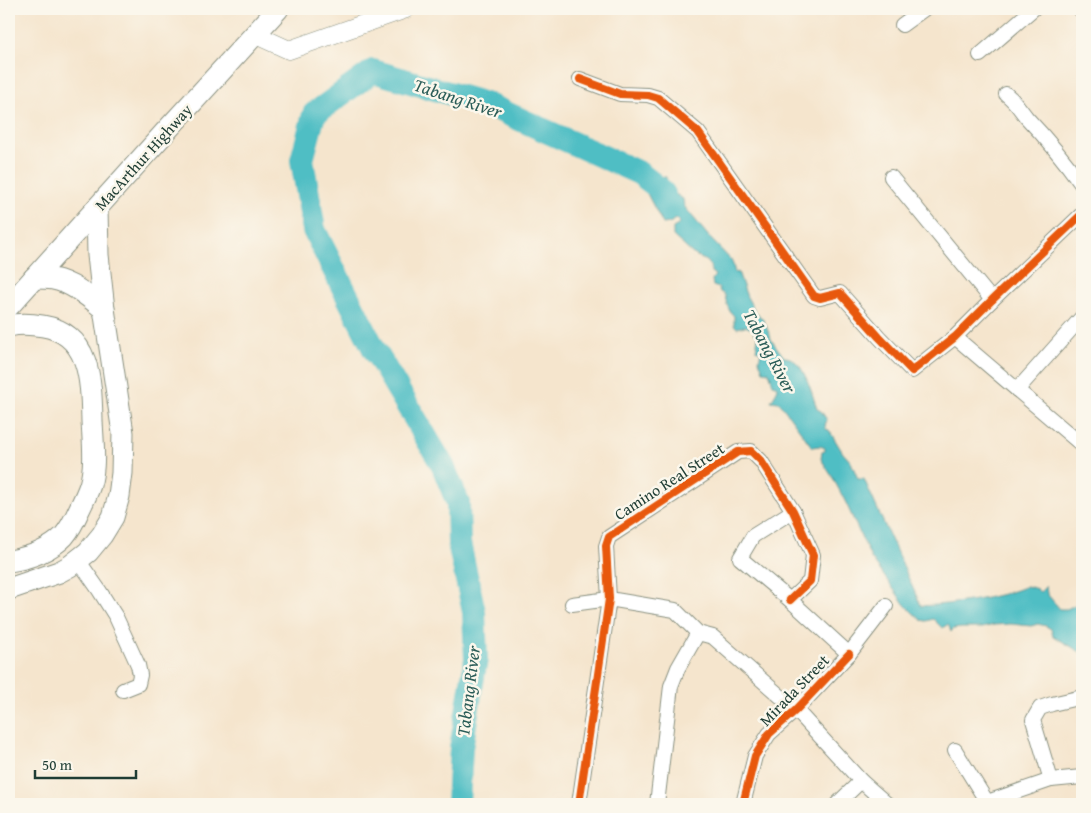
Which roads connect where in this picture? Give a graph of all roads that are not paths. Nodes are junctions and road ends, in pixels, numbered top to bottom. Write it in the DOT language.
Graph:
graph roads {
  1 [pos="278,9"];
  2 [pos="406,9"];
  3 [pos="924,9"];
  4 [pos="1033,9"];
  5 [pos="902,25"];
  6 [pos="254,34"];
  7 [pos="980,54"];
  8 [pos="580,78"];
  9 [pos="1006,94"];
  10 [pos="891,177"];
  11 [pos="1082,185"];
  12 [pos="97,208"];
  13 [pos="1082,214"];
  14 [pos="34,278"];
  15 [pos="992,300"];
  16 [pos="10,305"];
  17 [pos="104,309"];
  18 [pos="1082,317"];
  19 [pos="9,326"];
  20 [pos="955,337"];
  21 [pos="1017,390"];
  22 [pos="1082,445"];
  23 [pos="793,511"];
  24 [pos="78,560"];
  25 [pos="9,561"];
  26 [pos="9,589"];
  27 [pos="609,600"];
  28 [pos="790,600"];
  29 [pos="572,604"];
  30 [pos="886,606"];
  31 [pos="698,632"];
  32 [pos="849,654"];
  33 [pos="123,690"];
  34 [pos="1082,697"];
  35 [pos="796,710"];
  36 [pos="955,750"];
  37 [pos="1082,777"];
  38 [pos="1051,780"];
  39 [pos="862,781"];
  40 [pos="985,803"];
  41 [pos="579,804"];
  42 [pos="657,804"];
  43 [pos="743,804"];
  44 [pos="837,804"];
  45 [pos="887,804"];
  1 -- 6 [label="highway, MacArthur Highway"];
  2 -- 6 [label="main road"];
  3 -- 5 [label="street"];
  4 -- 7 [label="street"];
  6 -- 12 [label="highway, MacArthur Highway"];
  8 -- 20 [label="street"];
  9 -- 11 [label="street"];
  10 -- 15 [label="street"];
  12 -- 14 [label="highway, MacArthur Highway"];
  12 -- 17 [label="highway"];
  13 -- 15 [label="street"];
  14 -- 16 [label="highway, MacArthur Highway"];
  14 -- 17 [label="highway"];
  15 -- 20 [label="street"];
  17 -- 24 [label="highway"];
  18 -- 21 [label="street"];
  19 -- 25 [label="highway"];
  20 -- 21 [label="street"];
  21 -- 22 [label="street"];
  23 -- 27 [label="street, Camino Real Street"];
  23 -- 28 [label="street, Camino Real Street"];
  23 -- 28 [label="street"];
  24 -- 26 [label="highway"];
  24 -- 33 [label="street"];
  27 -- 29 [label="street"];
  27 -- 31 [label="street"];
  27 -- 41 [label="street, Camino Real Street"];
  28 -- 32 [label="street"];
  30 -- 32 [label="street, Mirada Street"];
  31 -- 35 [label="street"];
  31 -- 42 [label="street"];
  32 -- 35 [label="street, Mirada Street"];
  34 -- 38 [label="street"];
  35 -- 39 [label="street"];
  35 -- 43 [label="street, Mirada Street"];
  36 -- 40 [label="street"];
  37 -- 38 [label="street"];
  38 -- 40 [label="street"];
  39 -- 44 [label="street"];
  39 -- 45 [label="street"];
}
